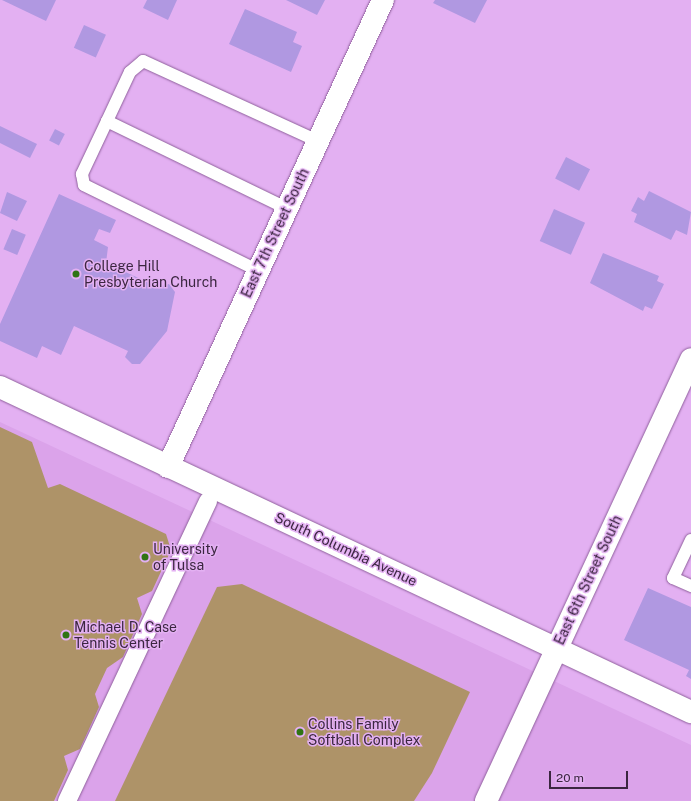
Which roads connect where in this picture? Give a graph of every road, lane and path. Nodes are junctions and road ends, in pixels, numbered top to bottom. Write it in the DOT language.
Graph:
graph roads {
  1 [pos="383,0"];
  2 [pos="107,120"];
  3 [pos="318,141"];
  4 [pos="286,208"];
  5 [pos="257,270"];
  6 [pos="691,359"];
  7 [pos="0,388"];
  8 [pos="168,467"];
  9 [pos="208,502"];
  10 [pos="691,540"];
  11 [pos="691,586"];
  12 [pos="557,648"];
  13 [pos="691,712"];
  14 [pos="67,801"];
  15 [pos="486,801"];
  1 -- 3 [label="street, East 7th Street South"];
  2 -- 3 [label="lane"];
  2 -- 4 [label="lane"];
  2 -- 5 [label="lane"];
  3 -- 4 [label="street, East 7th Street South"];
  4 -- 5 [label="street, East 7th Street South"];
  5 -- 8 [label="street, East 7th Street South"];
  6 -- 12 [label="street, East 6th Street South"];
  7 -- 8 [label="street, South Columbia Avenue"];
  8 -- 12 [label="street, South Columbia Avenue"];
  9 -- 14 [label="street"];
  10 -- 11 [label="lane"];
  12 -- 13 [label="street, South Columbia Avenue"];
  12 -- 15 [label="street, East 6th Street South"];
}
